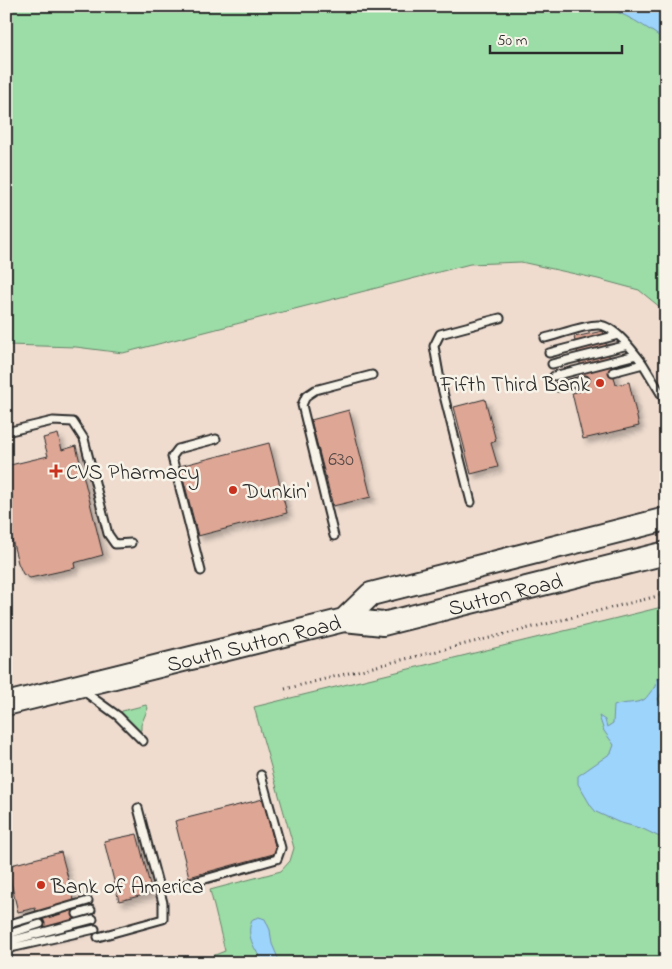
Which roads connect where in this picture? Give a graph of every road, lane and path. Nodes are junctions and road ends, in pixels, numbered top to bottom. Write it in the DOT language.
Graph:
graph roads {
  1 [pos="500,318"];
  2 [pos="618,335"];
  3 [pos="545,338"];
  4 [pos="628,345"];
  5 [pos="549,353"];
  6 [pos="636,355"];
  7 [pos="552,364"];
  8 [pos="643,364"];
  9 [pos="613,372"];
  10 [pos="372,375"];
  11 [pos="554,376"];
  12 [pos="584,380"];
  13 [pos="558,387"];
  14 [pos="666,402"];
  15 [pos="6,432"];
  16 [pos="216,439"];
  17 [pos="471,502"];
  18 [pos="666,519"];
  19 [pos="334,536"];
  20 [pos="131,543"];
  21 [pos="666,553"];
  22 [pos="201,571"];
  23 [pos="666,594"];
  24 [pos="344,620"];
  25 [pos="76,686"];
  26 [pos="285,689"];
  27 [pos="6,704"];
  28 [pos="143,742"];
  29 [pos="261,775"];
  30 [pos="138,808"];
  31 [pos="180,886"];
  32 [pos="88,901"];
  33 [pos="90,910"];
  34 [pos="77,914"];
  35 [pos="93,919"];
  36 [pos="40,924"];
  37 [pos="6,925"];
  38 [pos="95,929"];
  39 [pos="6,935"];
  40 [pos="98,937"];
  41 [pos="6,942"];
  42 [pos="6,949"];
  1 -- 17 [label="lane"];
  2 -- 3 [label="lane"];
  2 -- 4 [label="lane"];
  2 -- 5 [label="lane"];
  4 -- 6 [label="lane"];
  4 -- 7 [label="lane"];
  6 -- 8 [label="lane"];
  6 -- 11 [label="lane"];
  8 -- 9 [label="lane"];
  8 -- 14 [label="lane"];
  10 -- 19 [label="lane"];
  12 -- 13 [label="lane"];
  15 -- 20 [label="lane"];
  16 -- 22 [label="lane"];
  18 -- 24 [label="main road, South Sutton Road"];
  21 -- 24 [label="main road, Sutton Road"];
  23 -- 26 [label="path"];
  24 -- 25 [label="main road, South Sutton Road"];
  25 -- 27 [label="main road, South Sutton Road"];
  25 -- 28 [label="lane"];
  29 -- 31 [label="lane"];
  30 -- 40 [label="lane"];
  32 -- 37 [label="lane"];
  33 -- 34 [label="lane"];
  35 -- 41 [label="lane"];
  36 -- 39 [label="lane"];
  38 -- 42 [label="lane"];
}
